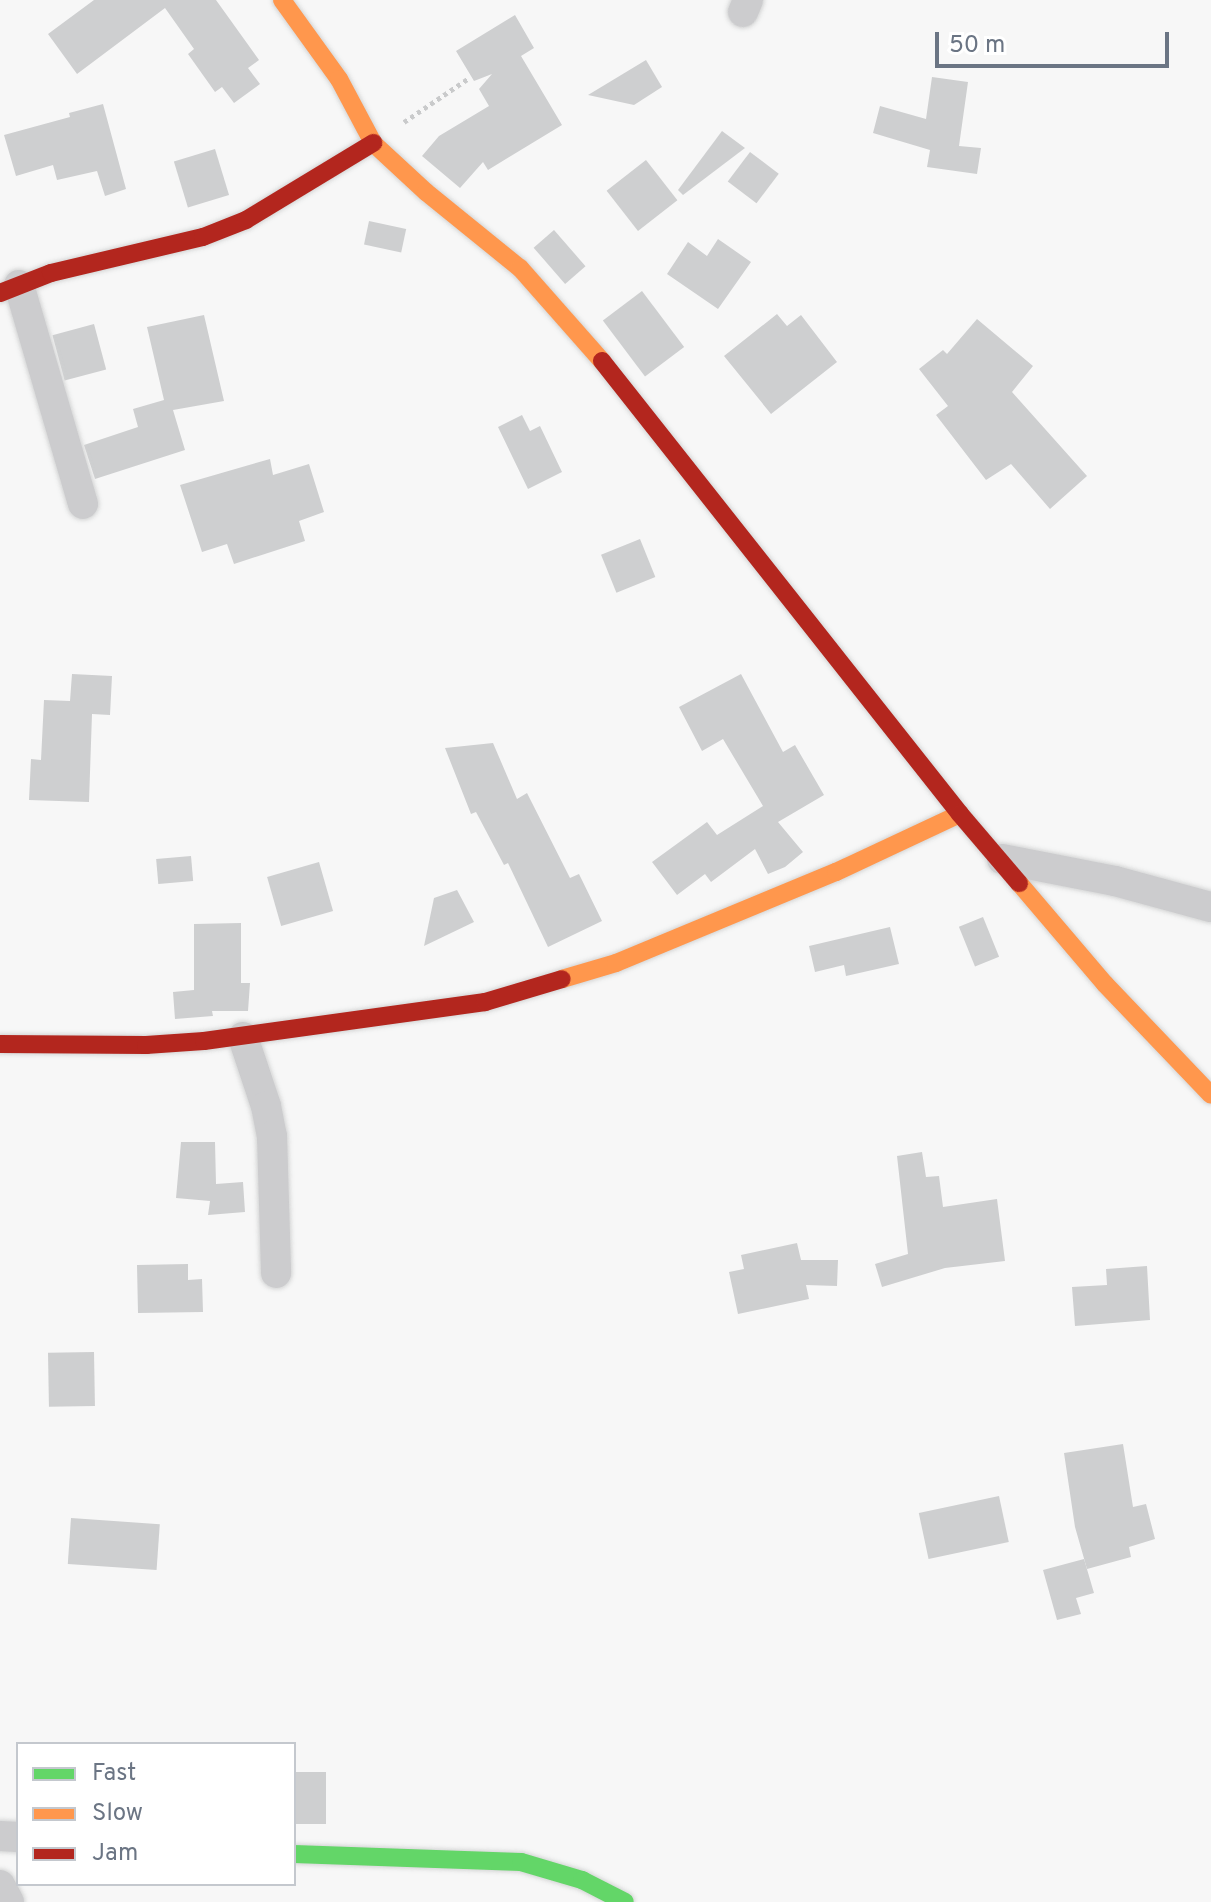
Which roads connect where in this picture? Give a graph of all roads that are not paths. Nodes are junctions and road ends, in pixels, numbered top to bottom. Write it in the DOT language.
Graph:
graph roads {
  1 [pos="282,0"];
  2 [pos="373,143"];
  3 [pos="10,289"];
  4 [pos="83,504"];
  5 [pos="960,814"];
  6 [pos="1002,859"];
  7 [pos="1211,907"];
  8 [pos="243,1037"];
  9 [pos="0,1044"];
  10 [pos="1211,1095"];
  11 [pos="276,1273"];
  12 [pos="296,1854"];
  13 [pos="0,1885"];
  14 [pos="9,1902"];
  15 [pos="625,1902"];
  1 -- 2 [label="street"];
  2 -- 3 [label="street"];
  2 -- 5 [label="street"];
  3 -- 4 [label="street"];
  5 -- 6 [label="street"];
  5 -- 8 [label="street"];
  6 -- 7 [label="street"];
  6 -- 10 [label="street"];
  8 -- 9 [label="street"];
  8 -- 11 [label="street"];
  12 -- 15 [label="street"];
  13 -- 14 [label="street"];
}
